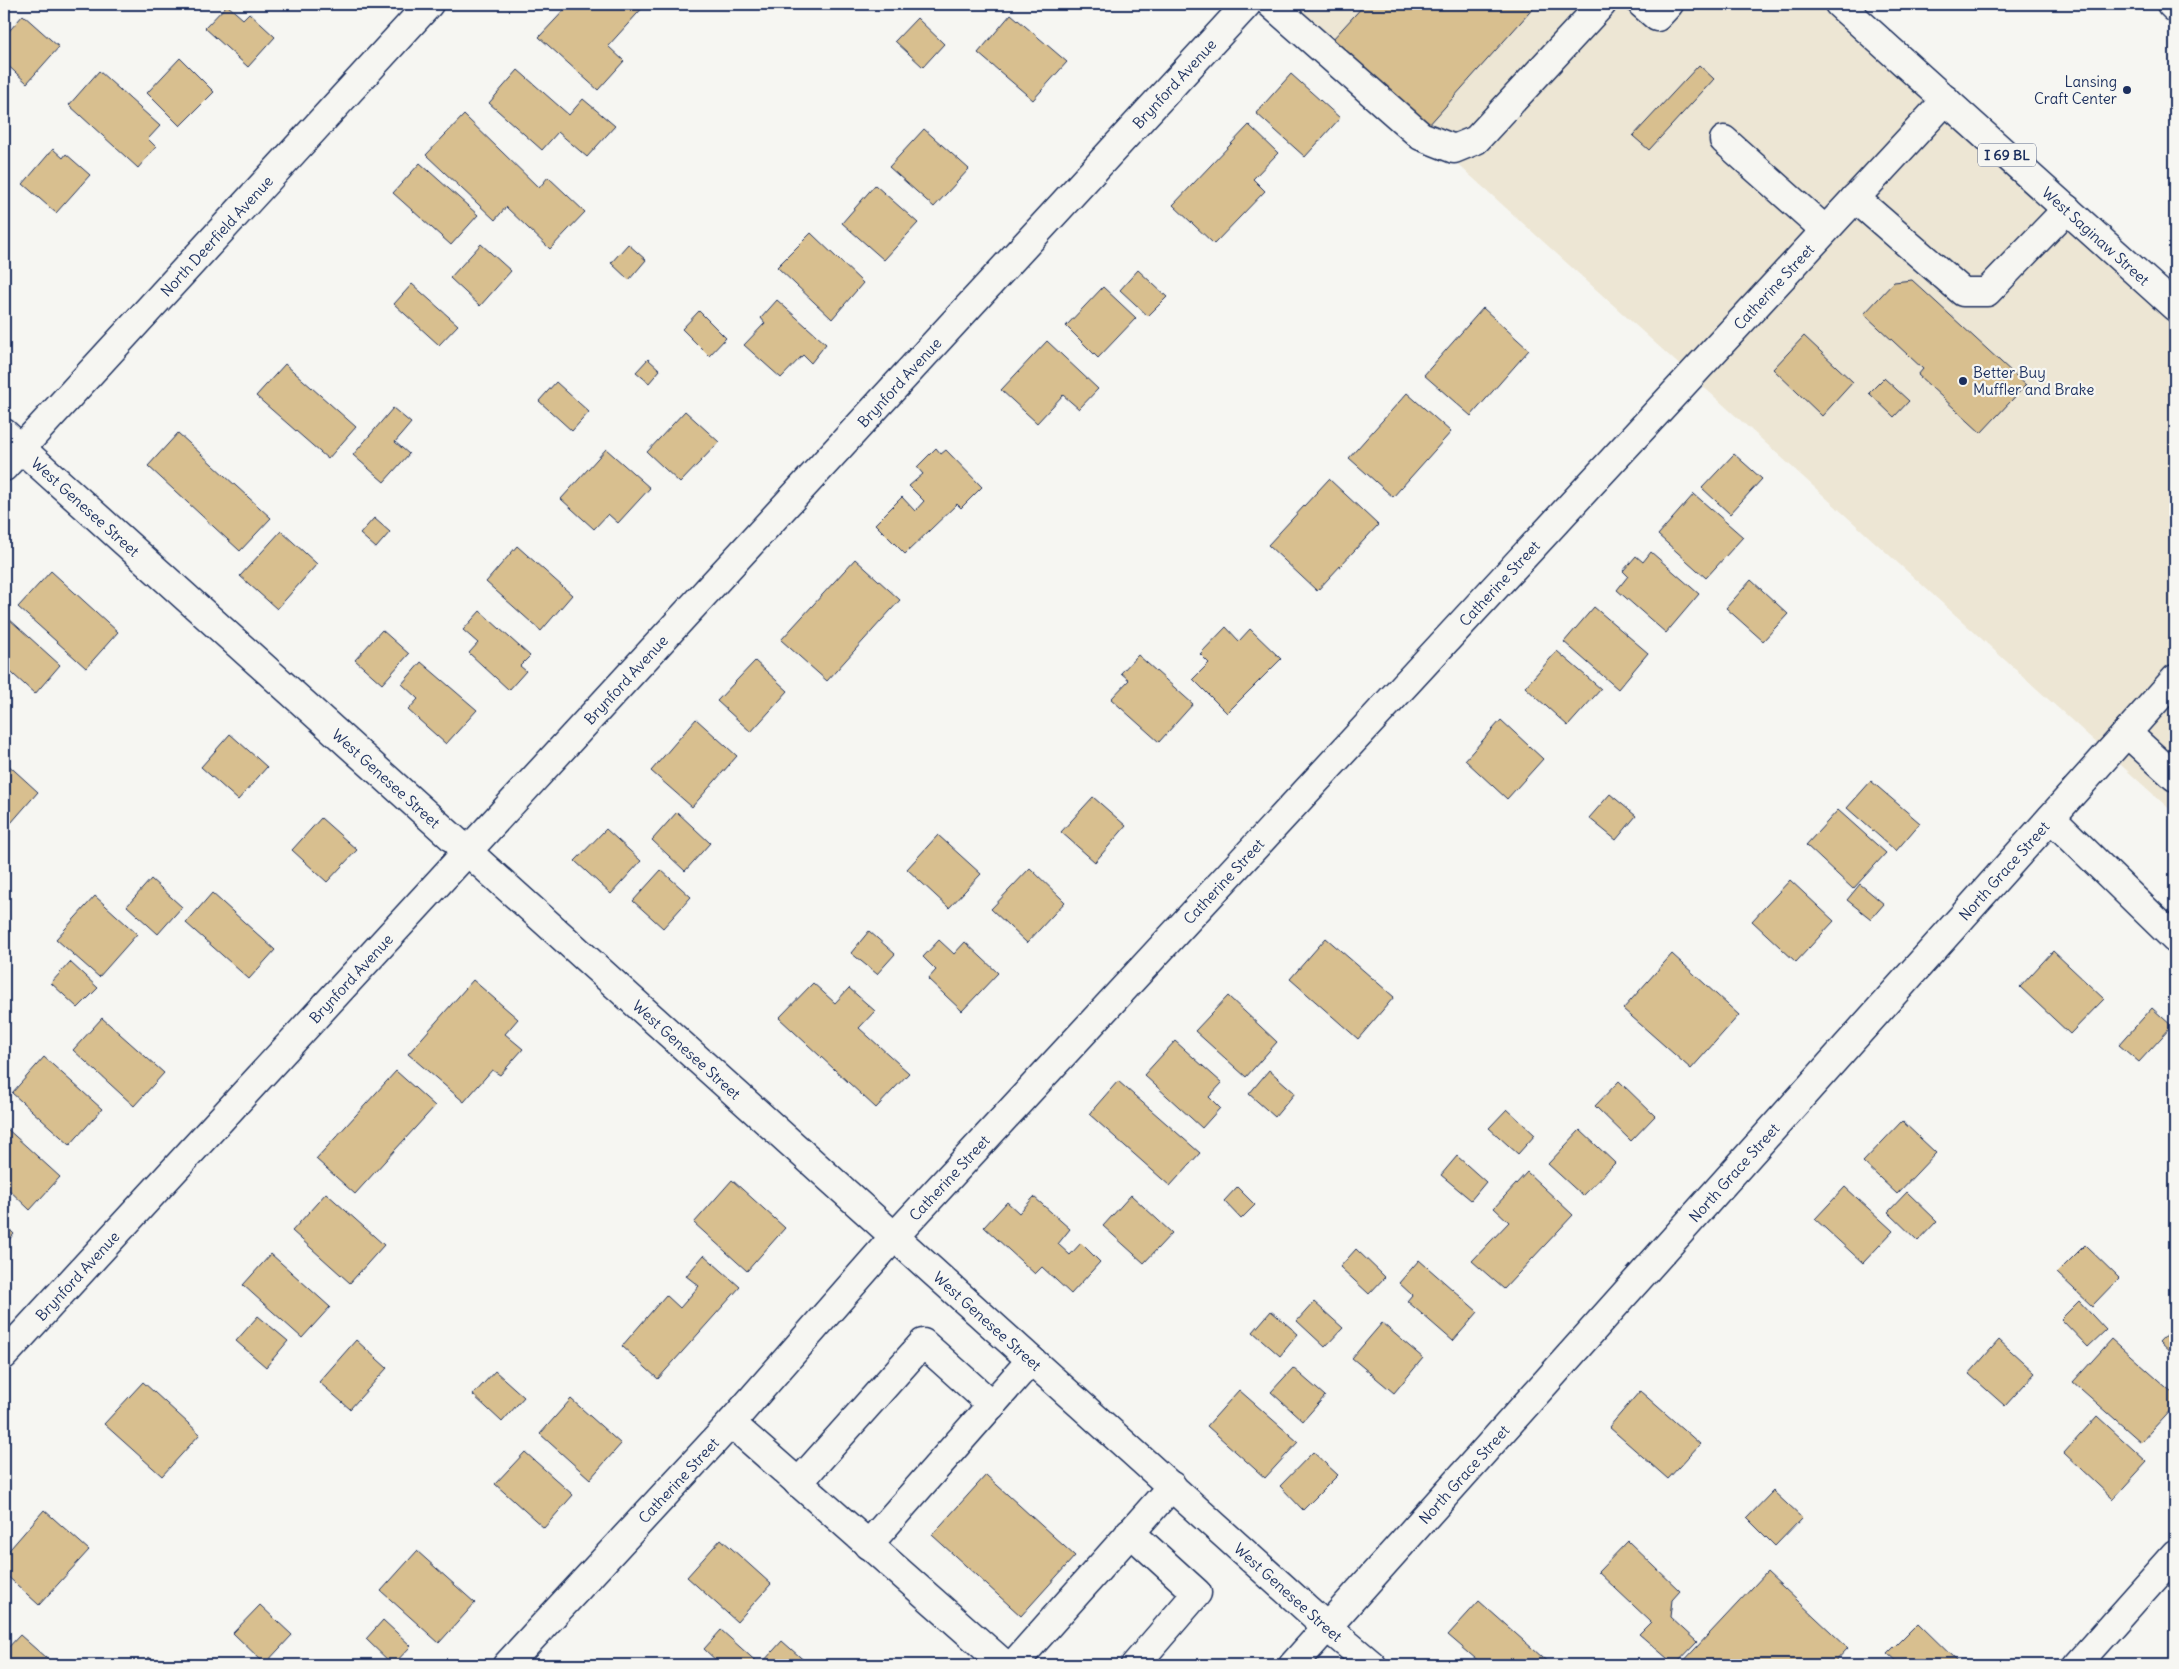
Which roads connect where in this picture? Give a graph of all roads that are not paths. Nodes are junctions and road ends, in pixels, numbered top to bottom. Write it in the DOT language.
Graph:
graph roads {
  1 [pos="428,4"];
  2 [pos="1247,4"];
  3 [pos="1271,4"];
  4 [pos="1602,4"];
  5 [pos="1642,4"];
  6 [pos="1670,4"];
  7 [pos="1839,4"];
  8 [pos="2171,4"];
  9 [pos="2175,8"];
  10 [pos="1946,100"];
  11 [pos="1724,140"];
  12 [pos="1855,198"];
  13 [pos="2066,209"];
  14 [pos="1825,230"];
  15 [pos="2175,306"];
  16 [pos="9,450"];
  17 [pos="2175,679"];
  18 [pos="2127,733"];
  19 [pos="2175,777"];
  20 [pos="2051,818"];
  21 [pos="465,852"];
  22 [pos="2175,939"];
  23 [pos="894,1237"];
  24 [pos="4,1356"];
  25 [pos="1031,1360"];
  26 [pos="992,1405"];
  27 [pos="730,1423"];
  28 [pos="798,1483"];
  29 [pos="1172,1486"];
  30 [pos="1130,1532"];
  31 [pos="868,1545"];
  32 [pos="2175,1555"];
  33 [pos="1328,1628"];
  34 [pos="507,1665"];
  35 [pos="1005,1665"];
  36 [pos="1013,1665"];
  37 [pos="1135,1665"];
  38 [pos="1293,1665"];
  39 [pos="1372,1665"];
  40 [pos="2077,1665"];
  1 -- 16 [label="street, North Deerfield Avenue"];
  2 -- 21 [label="street, Brynford Avenue"];
  3 -- 4 [label="street"];
  5 -- 6 [label="street"];
  7 -- 10 [label="street, West Saginaw Street / I 69 BL"];
  8 -- 9 [label="street"];
  10 -- 12 [label="street, Catherine Street"];
  10 -- 13 [label="street, West Saginaw Street / I 69 BL"];
  11 -- 14 [label="street"];
  12 -- 13 [label="street"];
  12 -- 14 [label="street, Catherine Street"];
  13 -- 15 [label="street, West Saginaw Street / I 69 BL"];
  14 -- 23 [label="street, Catherine Street"];
  16 -- 21 [label="street, West Genesee Street"];
  17 -- 18 [label="street, North Grace Street"];
  18 -- 19 [label="street"];
  18 -- 20 [label="street, North Grace Street"];
  20 -- 22 [label="street"];
  20 -- 33 [label="street, North Grace Street"];
  21 -- 23 [label="street, West Genesee Street"];
  21 -- 24 [label="street, Brynford Avenue"];
  23 -- 25 [label="street, West Genesee Street"];
  23 -- 27 [label="street, Catherine Street"];
  25 -- 26 [label="street"];
  25 -- 29 [label="street, West Genesee Street"];
  26 -- 28 [label="street"];
  26 -- 31 [label="street"];
  27 -- 28 [label="street"];
  27 -- 34 [label="street, Catherine Street"];
  28 -- 31 [label="street"];
  29 -- 30 [label="street"];
  29 -- 33 [label="street, West Genesee Street"];
  30 -- 36 [label="street"];
  30 -- 37 [label="street"];
  31 -- 35 [label="street"];
  32 -- 40 [label="street"];
  33 -- 38 [label="street, North Grace Street"];
  33 -- 39 [label="street, West Genesee Street"];
}
